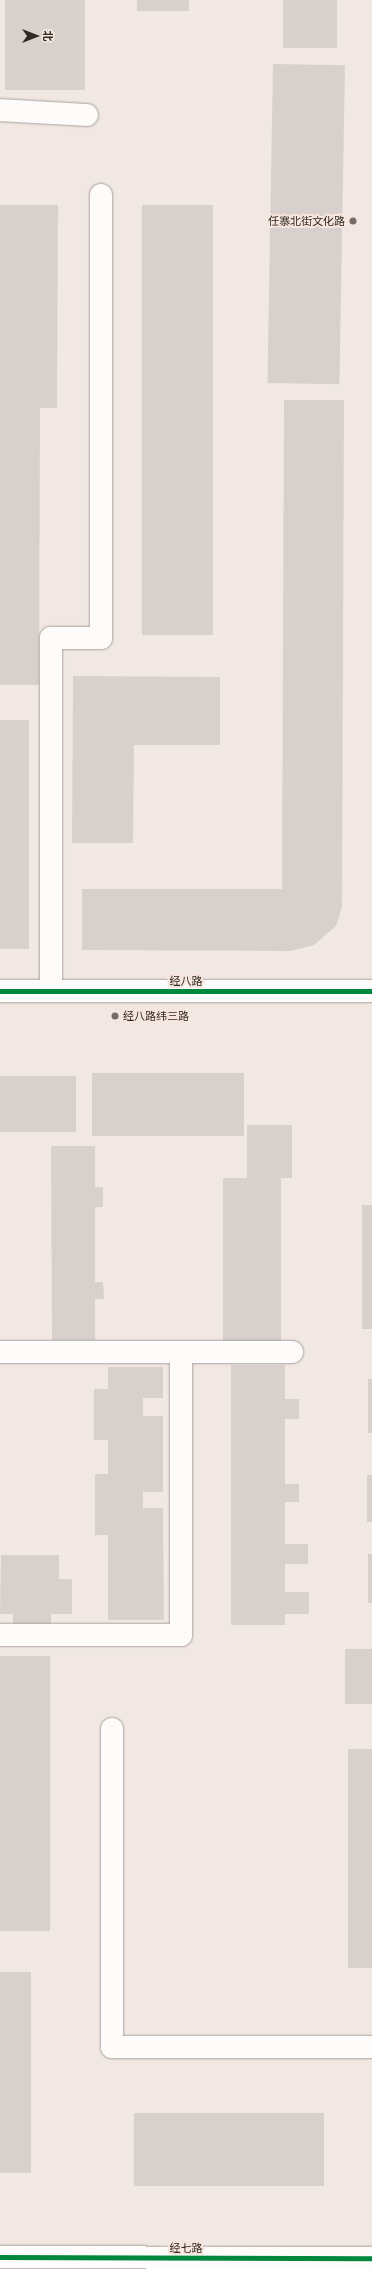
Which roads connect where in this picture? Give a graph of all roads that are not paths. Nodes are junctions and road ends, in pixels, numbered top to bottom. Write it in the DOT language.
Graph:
graph roads {
  1 [pos="0,110"];
  2 [pos="87,115"];
  3 [pos="101,195"];
  4 [pos="0,990"];
  5 [pos="51,991"];
  6 [pos="372,991"];
  7 [pos="0,1352"];
  8 [pos="181,1352"];
  9 [pos="292,1352"];
  10 [pos="0,1635"];
  11 [pos="112,1729"];
  12 [pos="372,2047"];
  13 [pos="0,2258"];
  14 [pos="372,2258"];
  1 -- 2 [label="street"];
  3 -- 5 [label="street"];
  4 -- 5 [label="street, 经八路"];
  5 -- 6 [label="street, 经八路"];
  7 -- 8 [label="street"];
  8 -- 9 [label="street"];
  8 -- 10 [label="street"];
  11 -- 12 [label="street"];
  13 -- 14 [label="street, 经七路"];
}
